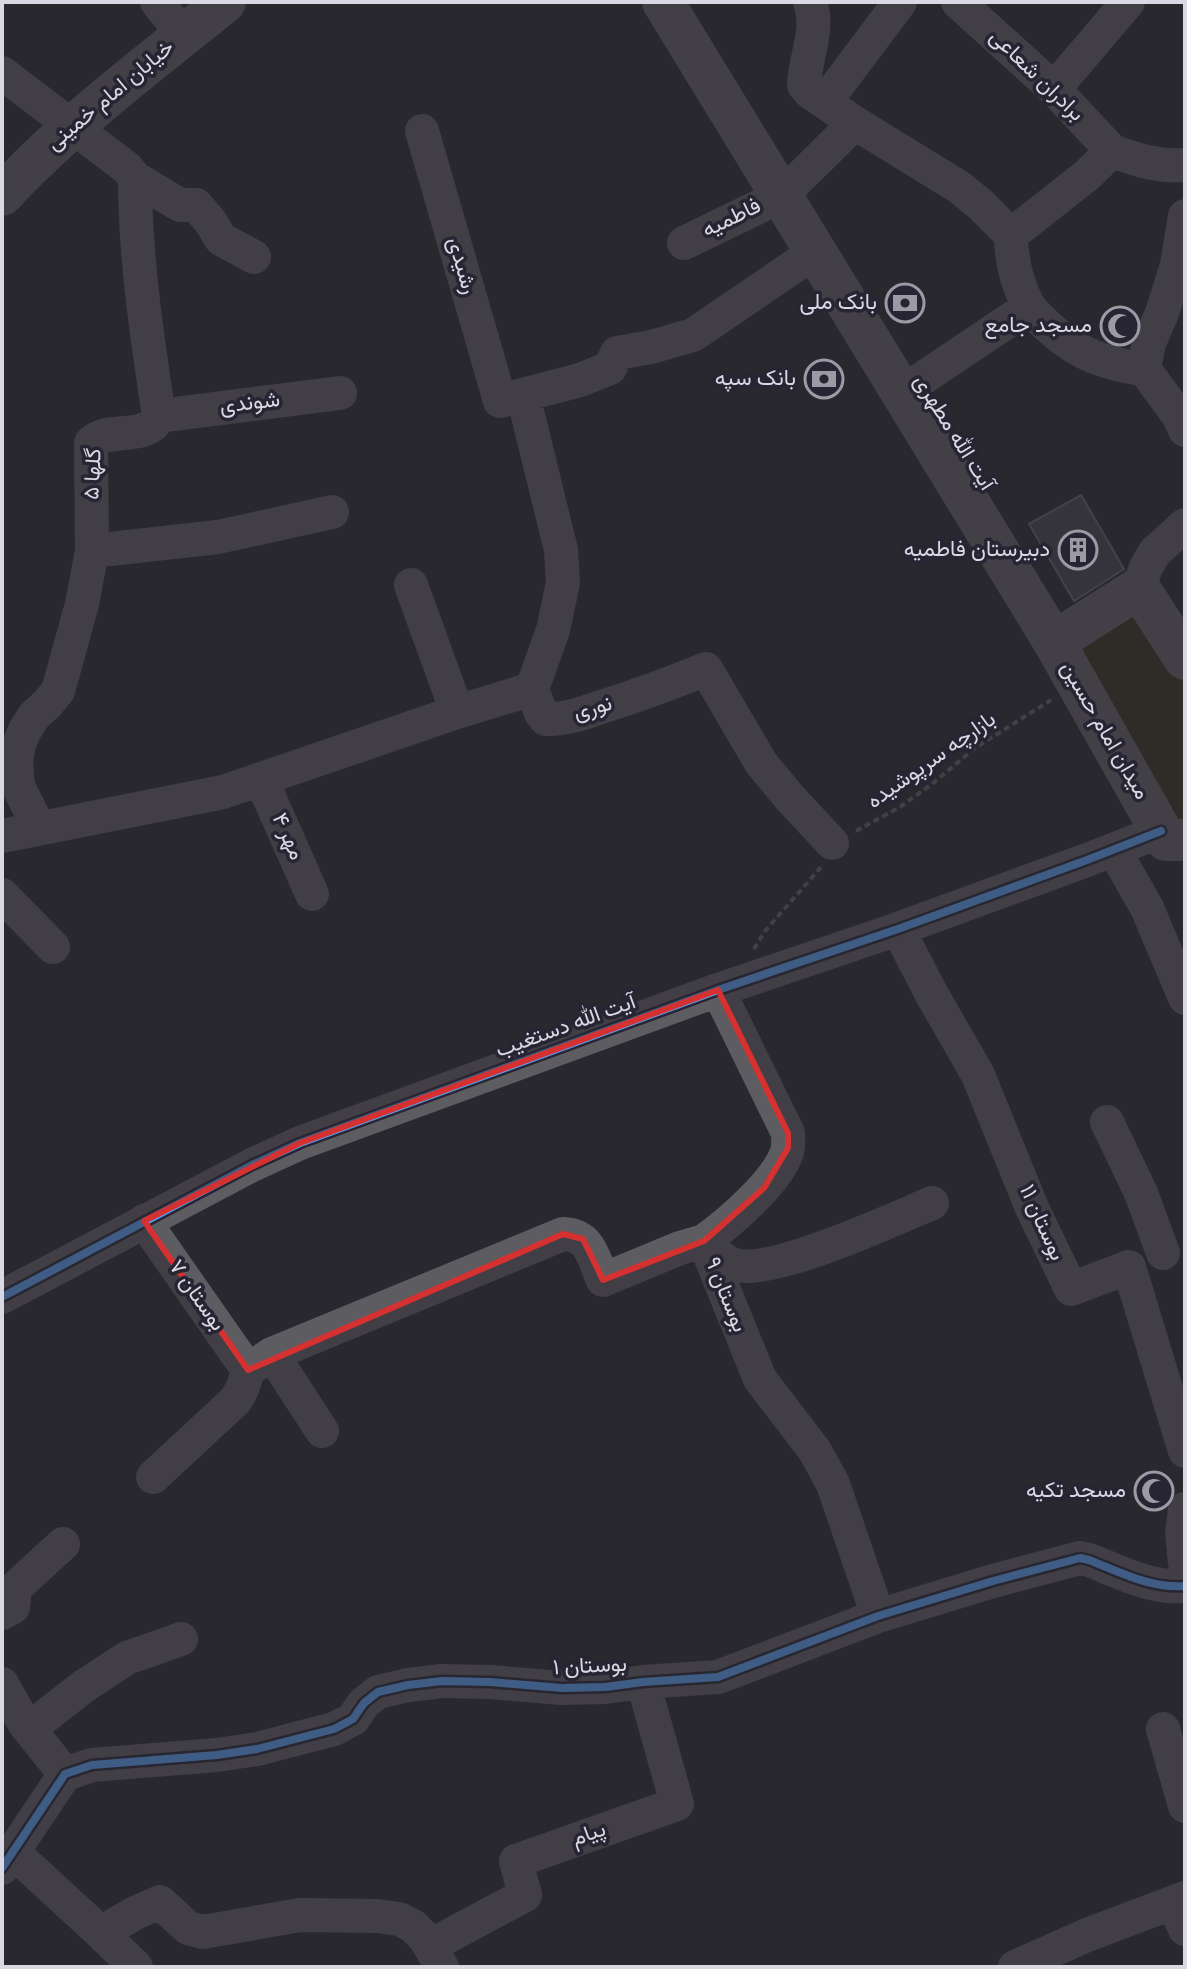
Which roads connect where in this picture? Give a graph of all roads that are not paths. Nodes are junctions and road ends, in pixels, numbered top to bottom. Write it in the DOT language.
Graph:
graph roads {
  1 [pos="157,2"];
  2 [pos="225,2"];
  3 [pos="663,2"];
  4 [pos="810,2"];
  5 [pos="900,2"];
  6 [pos="958,2"];
  7 [pos="1128,2"];
  8 [pos="184,35"];
  9 [pos="2,73"];
  10 [pos="1054,89"];
  11 [pos="825,102"];
  12 [pos="855,123"];
  13 [pos="73,128"];
  14 [pos="422,131"];
  15 [pos="1112,151"];
  16 [pos="1185,165"];
  17 [pos="135,178"];
  18 [pos="2,195"];
  19 [pos="781,196"];
  20 [pos="1185,216"];
  21 [pos="1011,235"];
  22 [pos="684,243"];
  23 [pos="815,252"];
  24 [pos="254,257"];
  25 [pos="1029,307"];
  26 [pos="1144,369"];
  27 [pos="920,380"];
  28 [pos="340,393"];
  29 [pos="511,398"];
  30 [pos="159,416"];
  31 [pos="1183,418"];
  32 [pos="332,512"];
  33 [pos="1185,525"];
  34 [pos="92,551"];
  35 [pos="411,585"];
  36 [pos="1139,588"];
  37 [pos="1064,635"];
  38 [pos="1185,659"];
  39 [pos="532,689"];
  40 [pos="457,712"];
  41 [pos="261,779"];
  42 [pos="17,833"];
  43 [pos="832,843"];
  44 [pos="1174,845"];
  45 [pos="1114,850"];
  46 [pos="312,894"];
  47 [pos="2,895"];
  48 [pos="898,929"];
  49 [pos="53,947"];
  50 [pos="725,988"];
  51 [pos="1185,998"];
  52 [pos="1107,1122"];
  53 [pos="932,1203"];
  54 [pos="144,1221"];
  55 [pos="704,1241"];
  56 [pos="1174,1248"];
  57 [pos="1129,1267"];
  58 [pos="2,1297"];
  59 [pos="260,1362"];
  60 [pos="322,1431"];
  61 [pos="1185,1447"];
  62 [pos="153,1477"];
  63 [pos="1185,1509"];
  64 [pos="63,1544"];
  65 [pos="1185,1563"];
  66 [pos="1185,1586"];
  67 [pos="2,1613"];
  68 [pos="878,1616"];
  69 [pos="181,1639"];
  70 [pos="643,1682"];
  71 [pos="2,1684"];
  72 [pos="29,1729"];
  73 [pos="1163,1729"];
  74 [pos="65,1774"];
  75 [pos="1185,1806"];
  76 [pos="11,1842"];
  77 [pos="1181,1910"];
  78 [pos="101,1933"];
  79 [pos="436,1956"];
  80 [pos="136,1967"];
  81 [pos="1015,1967"];
  1 -- 8 [label="street"];
  2 -- 8 [label="main road, خیابان امام خمینی"];
  3 -- 19 [label="main road, آیت الله مطهری"];
  4 -- 11 [label="street"];
  5 -- 11 [label="street"];
  6 -- 10 [label="street, برادران شعاعی"];
  7 -- 10 [label="street"];
  8 -- 13 [label="main road, خیابان امام خمینی"];
  9 -- 13 [label="street"];
  10 -- 15 [label="street, برادران شعاعی"];
  11 -- 12 [label="street"];
  12 -- 19 [label="street, فاطمیه"];
  12 -- 21 [label="street"];
  13 -- 17 [label="street"];
  13 -- 18 [label="main road, خیابان امام خمینی"];
  14 -- 29 [label="street, رشیدی"];
  15 -- 16 [label="street"];
  15 -- 21 [label="street"];
  17 -- 24 [label="street"];
  17 -- 30 [label="street"];
  19 -- 22 [label="street, فاطمیه"];
  19 -- 23 [label="main road, آیت الله مطهری"];
  20 -- 26 [label="street"];
  21 -- 25 [label="street"];
  23 -- 27 [label="main road, آیت الله مطهری"];
  23 -- 29 [label="street"];
  23 -- 37 [label="main road, آیت الله مطهری"];
  25 -- 26 [label="street"];
  25 -- 27 [label="street"];
  26 -- 31 [label="street"];
  27 -- 37 [label="main road, آیت الله مطهری"];
  28 -- 30 [label="street, شوندی"];
  29 -- 39 [label="street"];
  30 -- 34 [label="street, گلها ۵"];
  32 -- 34 [label="street"];
  33 -- 36 [label="street"];
  34 -- 42 [label="street, گلها ۵"];
  35 -- 40 [label="street"];
  36 -- 37 [label="main road, میدان امام حسین"];
  36 -- 38 [label="main road"];
  37 -- 44 [label="main road, میدان امام حسین"];
  39 -- 40 [label="street"];
  39 -- 43 [label="street, نوری"];
  40 -- 41 [label="street"];
  41 -- 42 [label="street"];
  41 -- 46 [label="street, مهر ۴"];
  44 -- 45 [label="street, آیت الله دستغیب"];
  45 -- 48 [label="street, آیت الله دستغیب"];
  45 -- 51 [label="street"];
  47 -- 49 [label="street"];
  48 -- 50 [label="street, آیت الله دستغیب"];
  48 -- 57 [label="street, بوستان ۱۱"];
  50 -- 54 [label="street, آیت الله دستغیب"];
  50 -- 55 [label="street, بوستان ۹"];
  52 -- 56 [label="street"];
  53 -- 55 [label="street"];
  54 -- 58 [label="street, آیت الله دستغیب"];
  54 -- 59 [label="street, بوستان ۷"];
  55 -- 59 [label="street"];
  55 -- 68 [label="street, بوستان ۹"];
  56 -- 57 [label="street"];
  57 -- 61 [label="street"];
  59 -- 60 [label="street, بوستان ۷"];
  59 -- 62 [label="street"];
  63 -- 65 [label="street"];
  64 -- 67 [label="street"];
  66 -- 68 [label="street, بوستان ۱"];
  68 -- 70 [label="street, بوستان ۱"];
  69 -- 72 [label="street"];
  70 -- 74 [label="street, بوستان ۱"];
  70 -- 79 [label="street, پیام"];
  71 -- 72 [label="street"];
  72 -- 74 [label="street"];
  73 -- 75 [label="street"];
  74 -- 76 [label="street"];
  76 -- 78 [label="street"];
  77 -- 81 [label="street"];
  78 -- 79 [label="street"];
  78 -- 80 [label="street"];
}
